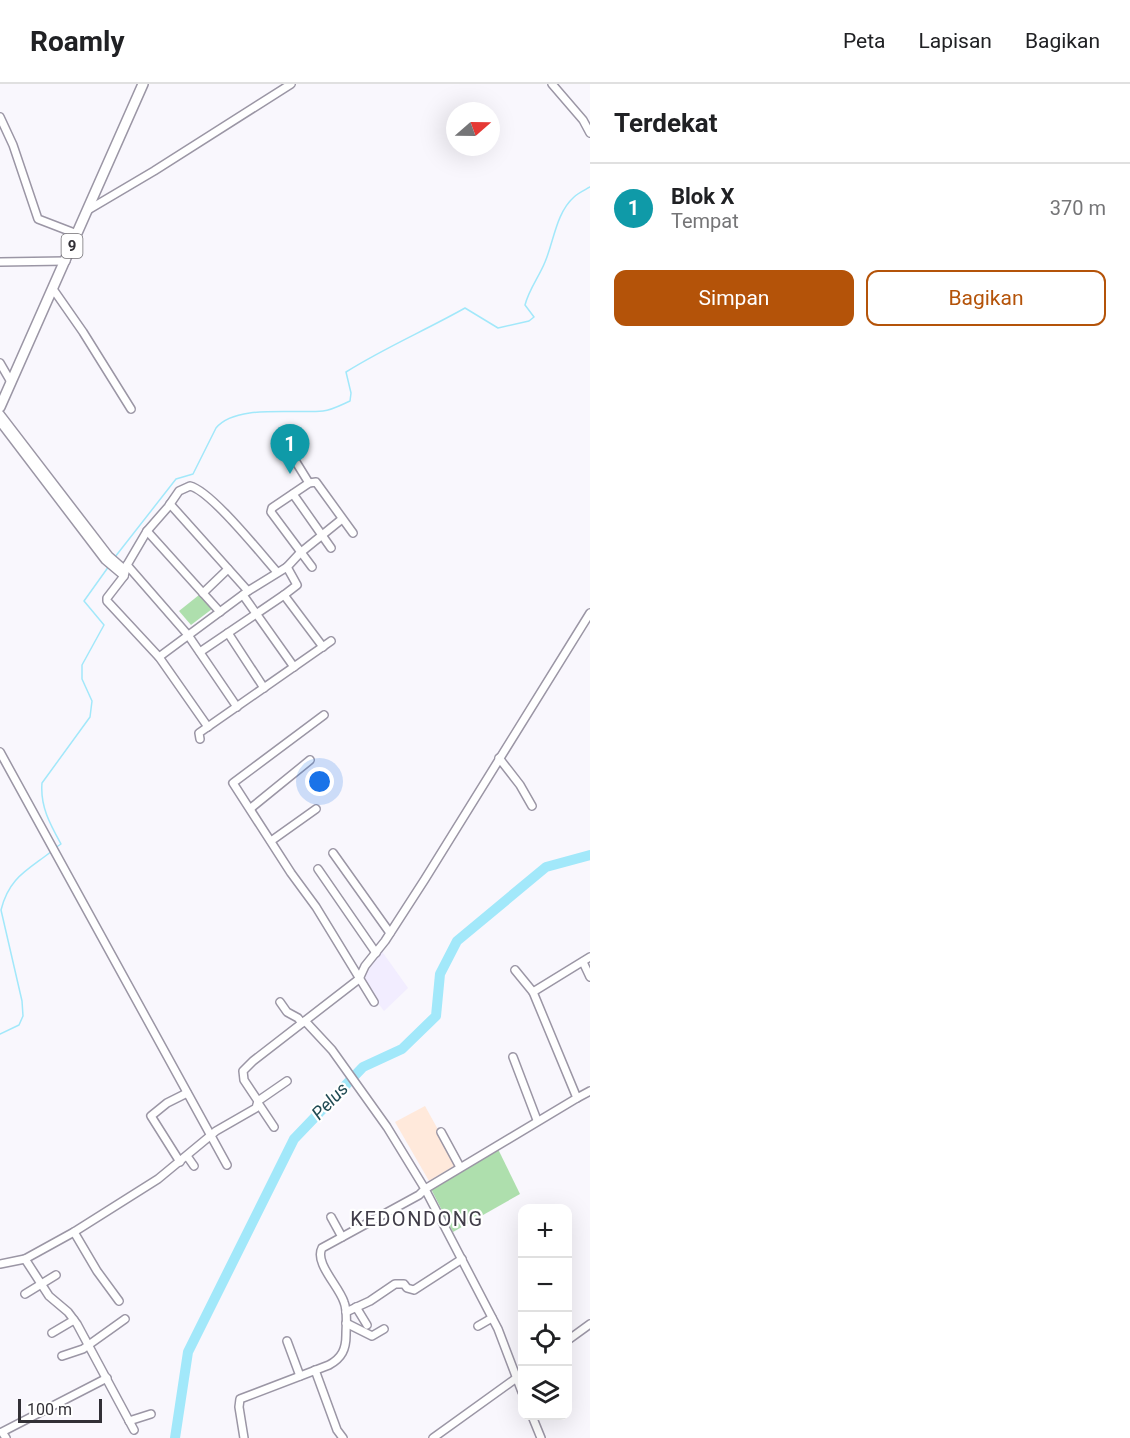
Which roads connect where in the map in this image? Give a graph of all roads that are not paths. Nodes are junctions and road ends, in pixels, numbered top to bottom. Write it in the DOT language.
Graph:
graph roads {
  1 [pos="143,84"];
  2 [pos="291,84"];
  3 [pos="552,84"];
  4 [pos="0,117"];
  5 [pos="590,133"];
  6 [pos="88,210"];
  7 [pos="76,234"];
  8 [pos="66,261"];
  9 [pos="0,262"];
  10 [pos="53,289"];
  11 [pos="0,363"];
  12 [pos="11,382"];
  13 [pos="0,407"];
  14 [pos="130,409"];
  15 [pos="0,414"];
  16 [pos="0,422"];
  17 [pos="296,462"];
  18 [pos="309,483"];
  19 [pos="293,494"];
  20 [pos="170,504"];
  21 [pos="342,519"];
  22 [pos="147,531"];
  23 [pos="353,533"];
  24 [pos="322,535"];
  25 [pos="331,548"];
  26 [pos="300,553"];
  27 [pos="110,561"];
  28 [pos="287,567"];
  29 [pos="312,567"];
  30 [pos="228,569"];
  31 [pos="125,570"];
  32 [pos="277,572"];
  33 [pos="203,592"];
  34 [pos="246,593"];
  35 [pos="284,595"];
  36 [pos="220,612"];
  37 [pos="257,612"];
  38 [pos="590,613"];
  39 [pos="228,633"];
  40 [pos="188,635"];
  41 [pos="331,641"];
  42 [pos="323,647"];
  43 [pos="200,652"];
  44 [pos="159,657"];
  45 [pos="294,667"];
  46 [pos="264,688"];
  47 [pos="237,707"];
  48 [pos="324,715"];
  49 [pos="208,727"];
  50 [pos="200,739"];
  51 [pos="0,752"];
  52 [pos="499,758"];
  53 [pos="310,760"];
  54 [pos="532,806"];
  55 [pos="251,808"];
  56 [pos="316,809"];
  57 [pos="271,841"];
  58 [pos="333,853"];
  59 [pos="318,869"];
  60 [pos="390,933"];
  61 [pos="376,953"];
  62 [pos="590,957"];
  63 [pos="583,962"];
  64 [pos="515,970"];
  65 [pos="590,977"];
  66 [pos="359,979"];
  67 [pos="533,992"];
  68 [pos="279,1002"];
  69 [pos="374,1002"];
  70 [pos="303,1022"];
  71 [pos="513,1057"];
  72 [pos="287,1081"];
  73 [pos="590,1091"];
  74 [pos="187,1093"];
  75 [pos="577,1098"];
  76 [pos="258,1102"];
  77 [pos="537,1120"];
  78 [pos="274,1127"];
  79 [pos="441,1132"];
  80 [pos="211,1135"];
  81 [pos="187,1155"];
  82 [pos="180,1162"];
  83 [pos="227,1165"];
  84 [pos="194,1166"];
  85 [pos="460,1167"];
  86 [pos="425,1189"];
  87 [pos="331,1217"];
  88 [pos="74,1232"];
  89 [pos="342,1237"];
  90 [pos="25,1259"];
  91 [pos="462,1259"];
  92 [pos="0,1264"];
  93 [pos="56,1275"];
  94 [pos="41,1284"];
  95 [pos="25,1294"];
  96 [pos="119,1301"];
  97 [pos="356,1307"];
  98 [pos="346,1312"];
  99 [pos="492,1318"];
  100 [pos="74,1320"];
  101 [pos="125,1320"];
  102 [pos="346,1323"];
  103 [pos="590,1324"];
  104 [pos="367,1325"];
  105 [pos="478,1326"];
  106 [pos="384,1329"];
  107 [pos="52,1333"];
  108 [pos="572,1337"];
  109 [pos="287,1341"];
  110 [pos="89,1344"];
  111 [pos="62,1356"];
  112 [pos="315,1370"];
  113 [pos="518,1372"];
  114 [pos="300,1376"];
  115 [pos="518,1377"];
  116 [pos="107,1378"];
  117 [pos="151,1414"];
  118 [pos="534,1420"];
  119 [pos="129,1421"];
  120 [pos="134,1430"];
  121 [pos="2,1432"];
  122 [pos="244,1438"];
  123 [pos="343,1438"];
  124 [pos="433,1438"];
  125 [pos="541,1438"];
  1 -- 6 [label="highway, 9"];
  2 -- 6 [label="street"];
  3 -- 5 [label="street"];
  4 -- 7 [label="street"];
  6 -- 7 [label="highway, 9"];
  7 -- 8 [label="highway, 9"];
  8 -- 9 [label="street"];
  8 -- 10 [label="highway, 9"];
  10 -- 12 [label="highway, 9"];
  10 -- 14 [label="street"];
  11 -- 12 [label="street"];
  12 -- 13 [label="highway, 9"];
  15 -- 27 [label="street"];
  16 -- 27 [label="street"];
  17 -- 18 [label="street"];
  18 -- 19 [label="street"];
  18 -- 21 [label="street"];
  19 -- 24 [label="street"];
  19 -- 26 [label="street"];
  20 -- 22 [label="street"];
  20 -- 30 [label="street"];
  20 -- 32 [label="street"];
  21 -- 23 [label="street"];
  21 -- 24 [label="street"];
  22 -- 31 [label="street"];
  22 -- 33 [label="street"];
  24 -- 25 [label="street"];
  24 -- 26 [label="street"];
  26 -- 28 [label="street"];
  26 -- 29 [label="street"];
  27 -- 31 [label="street"];
  28 -- 32 [label="street"];
  28 -- 35 [label="street"];
  30 -- 33 [label="street"];
  30 -- 34 [label="street"];
  31 -- 40 [label="street"];
  31 -- 44 [label="street"];
  32 -- 34 [label="street"];
  33 -- 36 [label="street"];
  34 -- 36 [label="street"];
  34 -- 37 [label="street"];
  35 -- 37 [label="street"];
  35 -- 42 [label="street"];
  36 -- 40 [label="street"];
  37 -- 39 [label="street"];
  37 -- 45 [label="street"];
  38 -- 52 [label="street"];
  39 -- 43 [label="street"];
  39 -- 46 [label="street"];
  40 -- 43 [label="street"];
  40 -- 44 [label="street"];
  41 -- 42 [label="street"];
  42 -- 45 [label="street"];
  43 -- 47 [label="street"];
  44 -- 49 [label="street"];
  45 -- 46 [label="street"];
  46 -- 47 [label="street"];
  47 -- 49 [label="street"];
  48 -- 55 [label="street"];
  49 -- 50 [label="street"];
  51 -- 74 [label="street"];
  52 -- 54 [label="street"];
  52 -- 60 [label="street"];
  53 -- 55 [label="street"];
  55 -- 57 [label="street"];
  56 -- 57 [label="street"];
  57 -- 66 [label="street"];
  58 -- 60 [label="street"];
  59 -- 61 [label="street"];
  60 -- 61 [label="street"];
  61 -- 66 [label="street"];
  62 -- 63 [label="street"];
  63 -- 65 [label="street"];
  63 -- 67 [label="street"];
  64 -- 67 [label="street"];
  66 -- 69 [label="street"];
  66 -- 70 [label="street"];
  67 -- 75 [label="street"];
  68 -- 70 [label="street"];
  70 -- 76 [label="street"];
  70 -- 86 [label="street"];
  71 -- 77 [label="street"];
  72 -- 76 [label="street"];
  73 -- 75 [label="street"];
  74 -- 80 [label="street"];
  74 -- 82 [label="street"];
  75 -- 77 [label="street"];
  76 -- 78 [label="street"];
  76 -- 80 [label="street"];
  77 -- 85 [label="street"];
  79 -- 85 [label="street"];
  80 -- 81 [label="street"];
  80 -- 83 [label="street"];
  81 -- 82 [label="street"];
  81 -- 84 [label="street"];
  82 -- 88 [label="street"];
  85 -- 86 [label="street"];
  86 -- 89 [label="street"];
  86 -- 91 [label="street"];
  87 -- 89 [label="street"];
  88 -- 90 [label="street"];
  88 -- 96 [label="street"];
  89 -- 98 [label="street"];
  90 -- 92 [label="street"];
  90 -- 94 [label="street"];
  91 -- 97 [label="street"];
  91 -- 99 [label="street"];
  93 -- 94 [label="street"];
  94 -- 95 [label="street"];
  94 -- 100 [label="street"];
  97 -- 98 [label="street"];
  97 -- 104 [label="street"];
  98 -- 102 [label="street"];
  99 -- 105 [label="street"];
  99 -- 113 [label="street"];
  100 -- 107 [label="street"];
  100 -- 110 [label="street"];
  101 -- 110 [label="street"];
  102 -- 106 [label="street"];
  102 -- 112 [label="street"];
  103 -- 108 [label="street"];
  109 -- 114 [label="street"];
  110 -- 111 [label="street"];
  110 -- 116 [label="street"];
  112 -- 114 [label="street"];
  112 -- 123 [label="street"];
  114 -- 122 [label="street"];
  115 -- 124 [label="street"];
  116 -- 119 [label="street"];
  116 -- 121 [label="street"];
  117 -- 119 [label="street"];
  118 -- 125 [label="street"];
  119 -- 120 [label="street"];
}
